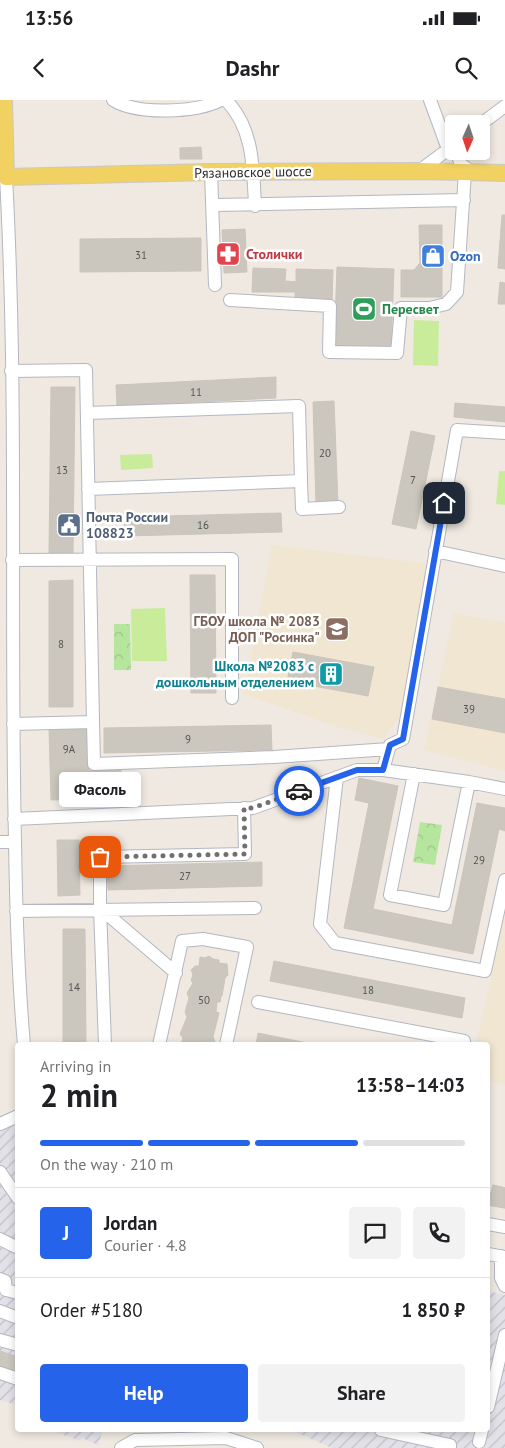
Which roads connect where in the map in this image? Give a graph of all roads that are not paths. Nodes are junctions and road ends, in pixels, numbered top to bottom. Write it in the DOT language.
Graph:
graph roads {
  1 [pos="4,100"];
  2 [pos="112,100"];
  3 [pos="221,100"];
  4 [pos="226,100"];
  5 [pos="430,100"];
  6 [pos="505,106"];
  7 [pos="490,117"];
  8 [pos="445,131"];
  9 [pos="445,153"];
  10 [pos="459,160"];
  11 [pos="419,171"];
  12 [pos="211,172"];
  13 [pos="253,172"];
  14 [pos="468,172"];
  15 [pos="505,173"];
  16 [pos="3,177"];
  17 [pos="464,200"];
  18 [pos="212,205"];
  19 [pos="255,206"];
  20 [pos="215,285"];
  21 [pos="230,300"];
  22 [pos="11,371"];
  23 [pos="87,413"];
  24 [pos="505,433"];
  25 [pos="301,481"];
  26 [pos="88,489"];
  27 [pos="339,508"];
  28 [pos="435,551"];
  29 [pos="12,560"];
  30 [pos="90,560"];
  31 [pos="505,566"];
  32 [pos="6,616"];
  33 [pos="232,698"];
  34 [pos="93,722"];
  35 [pos="13,724"];
  36 [pos="389,750"];
  37 [pos="383,770"];
  38 [pos="414,774"];
  39 [pos="337,777"];
  40 [pos="469,782"];
  41 [pos="505,789"];
  42 [pos="244,808"];
  43 [pos="14,819"];
  44 [pos="0,842"];
  45 [pos="15,842"];
  46 [pos="505,880"];
  47 [pos="100,908"];
  48 [pos="256,908"];
  49 [pos="16,911"];
  50 [pos="176,974"];
  51 [pos="258,1002"];
  52 [pos="24,1042"];
  53 [pos="105,1042"];
  54 [pos="160,1042"];
  55 [pos="227,1042"];
  56 [pos="464,1042"];
  57 [pos="15,1117"];
  58 [pos="0,1124"];
  59 [pos="0,1172"];
  60 [pos="15,1194"];
  61 [pos="490,1224"];
  62 [pos="505,1227"];
  63 [pos="0,1239"];
  64 [pos="15,1246"];
  65 [pos="490,1254"];
  66 [pos="503,1256"];
  67 [pos="0,1279"];
  68 [pos="505,1286"];
  69 [pos="15,1292"];
  70 [pos="0,1312"];
  71 [pos="15,1317"];
  72 [pos="505,1335"];
  73 [pos="0,1340"];
  74 [pos="15,1344"];
  75 [pos="0,1373"];
  76 [pos="15,1378"];
  77 [pos="490,1399"];
  78 [pos="390,1432"];
  79 [pos="121,1448"];
  80 [pos="257,1448"];
  81 [pos="450,1448"];
  1 -- 16 [label="main road"];
  2 -- 3 [label="street"];
  4 -- 13 [label="street"];
  5 -- 8 [label="street"];
  6 -- 7 [label="street"];
  9 -- 11 [label="street"];
  10 -- 14 [label="street"];
  11 -- 13 [label="main road, Рязановское шоссе"];
  11 -- 14 [label="main road, Рязановское шоссе"];
  12 -- 13 [label="main road, Рязановское шоссе"];
  12 -- 16 [label="main road, Рязановское шоссе"];
  12 -- 18 [label="street"];
  13 -- 19 [label="street"];
  14 -- 15 [label="main road, Рязановское шоссе"];
  14 -- 17 [label="street"];
  16 -- 22 [label="street"];
  17 -- 19 [label="street"];
  17 -- 21 [label="street"];
  18 -- 19 [label="street"];
  18 -- 20 [label="street"];
  22 -- 23 [label="street"];
  22 -- 29 [label="street"];
  23 -- 25 [label="street"];
  23 -- 26 [label="street"];
  24 -- 28 [label="street"];
  25 -- 26 [label="street"];
  25 -- 27 [label="street"];
  26 -- 30 [label="street"];
  28 -- 31 [label="street"];
  28 -- 36 [label="street"];
  29 -- 30 [label="street"];
  29 -- 32 [label="street"];
  30 -- 33 [label="street"];
  30 -- 34 [label="street"];
  32 -- 35 [label="street"];
  34 -- 35 [label="street"];
  34 -- 36 [label="street"];
  35 -- 43 [label="street"];
  36 -- 37 [label="street"];
  37 -- 38 [label="street"];
  37 -- 39 [label="street"];
  38 -- 40 [label="street"];
  38 -- 40 [label="street"];
  39 -- 42 [label="street"];
  39 -- 46 [label="street"];
  40 -- 41 [label="street"];
  42 -- 43 [label="street"];
  42 -- 47 [label="street"];
  43 -- 45 [label="street"];
  44 -- 45 [label="street"];
  45 -- 49 [label="street"];
  47 -- 48 [label="street"];
  47 -- 49 [label="street"];
  47 -- 50 [label="street"];
  47 -- 53 [label="street"];
  49 -- 52 [label="street"];
  50 -- 54 [label="street"];
  50 -- 55 [label="street"];
  51 -- 56 [label="street"];
  57 -- 58 [label="street"];
  59 -- 60 [label="street"];
  61 -- 62 [label="street"];
  63 -- 64 [label="street"];
  65 -- 66 [label="street"];
  66 -- 68 [label="street"];
  67 -- 69 [label="street"];
  70 -- 71 [label="street"];
  72 -- 77 [label="street"];
  73 -- 74 [label="street"];
  75 -- 76 [label="street"];
  78 -- 81 [label="street"];
  79 -- 80 [label="street"];
}
